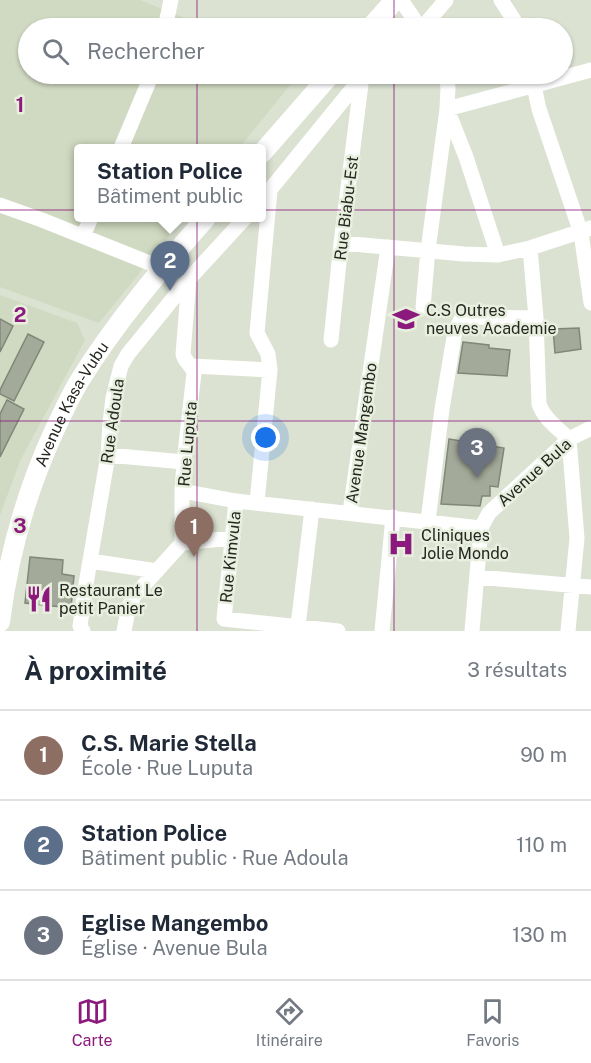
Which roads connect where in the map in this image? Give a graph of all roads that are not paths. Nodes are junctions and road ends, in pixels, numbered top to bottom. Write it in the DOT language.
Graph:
graph roads {
  1 [pos="395,0"];
  2 [pos="401,0"];
  3 [pos="446,0"];
  4 [pos="501,0"];
  5 [pos="169,1"];
  6 [pos="166,18"];
  7 [pos="379,18"];
  8 [pos="414,18"];
  9 [pos="430,18"];
  10 [pos="513,18"];
  11 [pos="591,70"];
  12 [pos="573,73"];
  13 [pos="148,84"];
  14 [pos="322,84"];
  15 [pos="357,84"];
  16 [pos="363,84"];
  17 [pos="447,84"];
  18 [pos="523,84"];
  19 [pos="536,84"];
  20 [pos="447,109"];
  21 [pos="123,144"];
  22 [pos="266,147"];
  23 [pos="266,195"];
  24 [pos="0,205"];
  25 [pos="89,222"];
  26 [pos="202,222"];
  27 [pos="241,222"];
  28 [pos="264,222"];
  29 [pos="586,231"];
  30 [pos="83,236"];
  31 [pos="341,243"];
  32 [pos="387,247"];
  33 [pos="530,248"];
  34 [pos="428,250"];
  35 [pos="498,255"];
  36 [pos="162,268"];
  37 [pos="189,279"];
  38 [pos="591,303"];
  39 [pos="423,307"];
  40 [pos="536,318"];
  41 [pos="331,340"];
  42 [pos="192,366"];
  43 [pos="270,370"];
  44 [pos="591,428"];
  45 [pos="570,439"];
  46 [pos="108,455"];
  47 [pos="184,462"];
  48 [pos="182,491"];
  49 [pos="236,501"];
  50 [pos="257,502"];
  51 [pos="312,509"];
  52 [pos="350,512"];
  53 [pos="393,517"];
  54 [pos="428,522"];
  55 [pos="481,528"];
  56 [pos="233,538"];
  57 [pos="182,543"];
  58 [pos="90,561"];
  59 [pos="158,571"];
  60 [pos="477,576"];
  61 [pos="573,585"];
  62 [pos="591,587"];
  63 [pos="2,597"];
  64 [pos="0,622"];
  65 [pos="298,626"];
  66 [pos="83,631"];
  67 [pos="124,631"];
  68 [pos="338,631"];
  69 [pos="382,631"];
  70 [pos="472,631"];
  71 [pos="568,631"];
  1 -- 7 [label="main road"];
  2 -- 8 [label="street"];
  3 -- 9 [label="street"];
  4 -- 10 [label="street"];
  5 -- 6 [label="street"];
  11 -- 12 [label="street"];
  13 -- 21 [label="street"];
  14 -- 22 [label="main road"];
  15 -- 23 [label="street"];
  16 -- 31 [label="street, Rue Biabu-Est"];
  17 -- 20 [label="street"];
  18 -- 20 [label="street"];
  19 -- 29 [label="street"];
  20 -- 34 [label="street"];
  20 -- 35 [label="street"];
  24 -- 30 [label="street"];
  25 -- 30 [label="street"];
  26 -- 36 [label="main road, Avenue Kasa-Vubu"];
  27 -- 37 [label="street, Rue Adoula"];
  28 -- 43 [label="street, Rue Kimvula"];
  29 -- 33 [label="street"];
  29 -- 38 [label="street"];
  30 -- 36 [label="street"];
  31 -- 32 [label="street"];
  31 -- 41 [label="street, Rue Biabu-Est"];
  32 -- 34 [label="street"];
  32 -- 52 [label="street, Avenue Mangembo"];
  33 -- 35 [label="street"];
  33 -- 40 [label="street"];
  34 -- 35 [label="street"];
  34 -- 39 [label="street"];
  36 -- 63 [label="main road, Avenue Kasa-Vubu"];
  37 -- 42 [label="street, Rue Luputa"];
  37 -- 46 [label="street, Rue Adoula"];
  40 -- 45 [label="street"];
  40 -- 54 [label="street"];
  42 -- 43 [label="street"];
  42 -- 47 [label="street, Rue Luputa"];
  43 -- 50 [label="street, Rue Kimvula"];
  44 -- 45 [label="street, Avenue Bula"];
  45 -- 55 [label="street, Avenue Bula"];
  45 -- 61 [label="street"];
  46 -- 47 [label="street"];
  46 -- 58 [label="street, Rue Adoula"];
  47 -- 48 [label="street, Rue Luputa"];
  48 -- 49 [label="street"];
  48 -- 57 [label="street, Rue Luputa"];
  49 -- 50 [label="street"];
  49 -- 56 [label="street, Rue Kimvula"];
  50 -- 51 [label="street"];
  51 -- 52 [label="street"];
  51 -- 65 [label="street"];
  52 -- 53 [label="street"];
  53 -- 54 [label="street"];
  53 -- 69 [label="street"];
  54 -- 55 [label="street"];
  55 -- 60 [label="street"];
  56 -- 57 [label="street"];
  56 -- 65 [label="street, Rue Kimvula"];
  57 -- 59 [label="street"];
  58 -- 59 [label="street"];
  58 -- 66 [label="street, Rue Adoula"];
  59 -- 67 [label="street"];
  60 -- 61 [label="street"];
  60 -- 70 [label="street"];
  61 -- 62 [label="street"];
  61 -- 71 [label="street"];
  63 -- 64 [label="main road, Avenue Kasa-Vubu"];
  65 -- 68 [label="street"];
}
